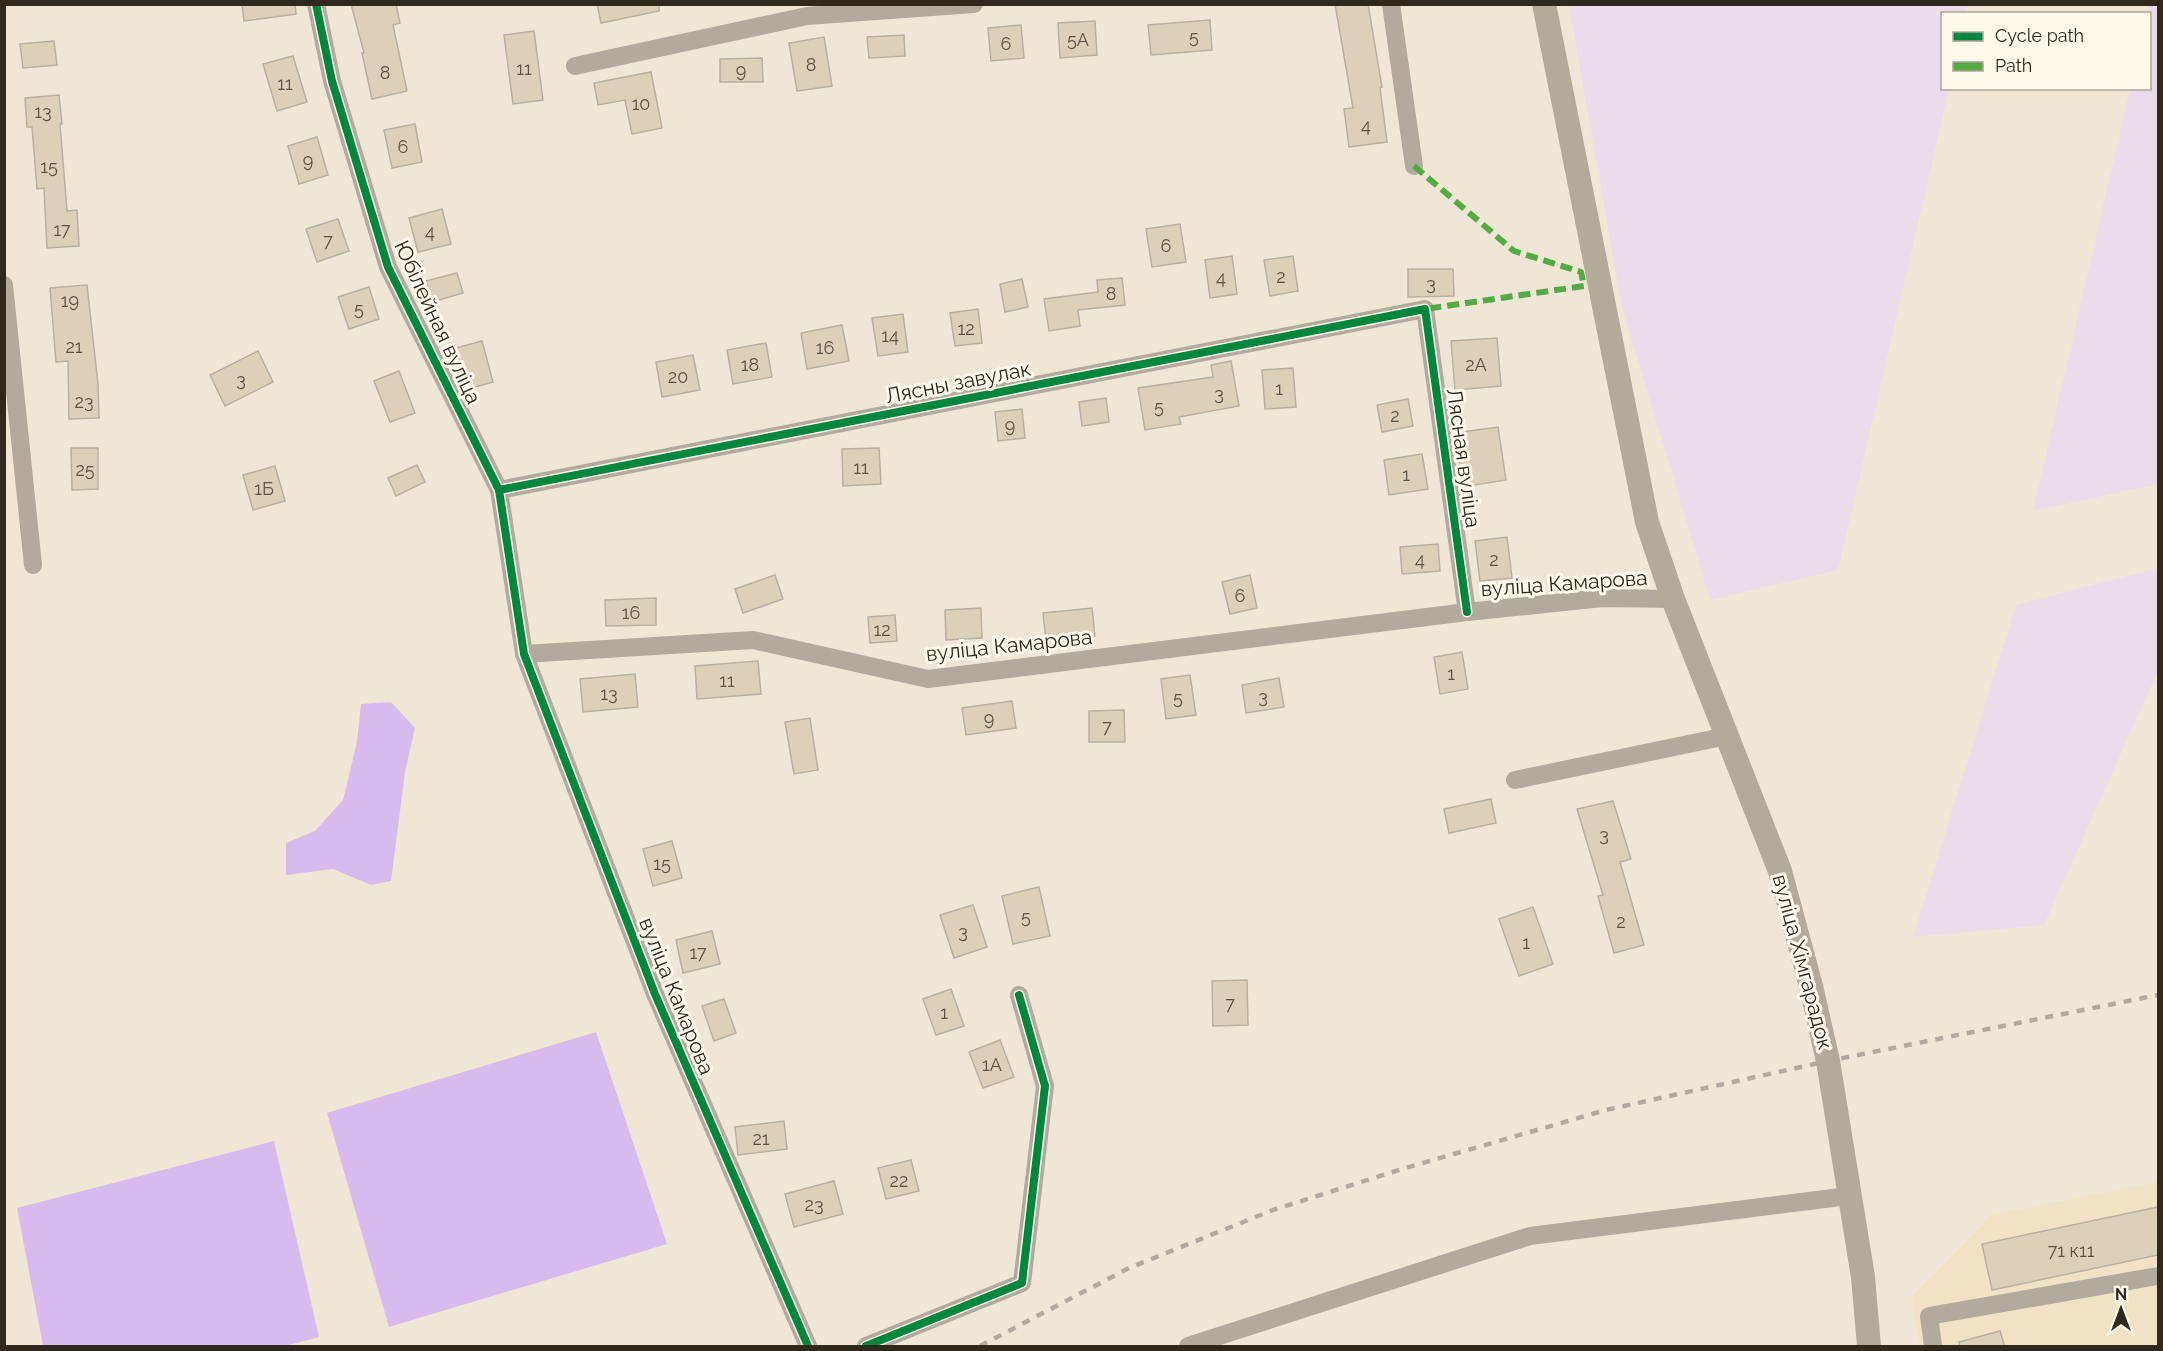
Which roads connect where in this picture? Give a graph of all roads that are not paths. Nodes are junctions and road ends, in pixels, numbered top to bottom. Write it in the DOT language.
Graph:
graph roads {
  1 [pos="316,4"];
  2 [pos="974,4"];
  3 [pos="1391,4"];
  4 [pos="1545,4"];
  5 [pos="575,66"];
  6 [pos="1414,166"];
  7 [pos="4,285"];
  8 [pos="1425,309"];
  9 [pos="499,490"];
  10 [pos="33,565"];
  11 [pos="1673,599"];
  12 [pos="1467,612"];
  13 [pos="524,654"];
  14 [pos="1727,736"];
  15 [pos="1515,780"];
  16 [pos="1019,995"];
  17 [pos="1849,1196"];
  18 [pos="2158,1276"];
  19 [pos="808,1347"];
  20 [pos="866,1347"];
  21 [pos="1188,1347"];
  22 [pos="1869,1347"];
  23 [pos="1933,1347"];
  1 -- 9 [label="street, Юбілейная вуліца"];
  2 -- 5 [label="street"];
  3 -- 6 [label="street"];
  4 -- 11 [label="main road, вуліца Хімгарадок"];
  7 -- 10 [label="street"];
  8 -- 9 [label="street, Лясны завулак"];
  8 -- 12 [label="street, Лясная вуліца"];
  9 -- 13 [label="street, Юбілейная вуліца"];
  11 -- 12 [label="street, вуліца Камарова"];
  11 -- 14 [label="main road, вуліца Хімгарадок"];
  12 -- 13 [label="street, вуліца Камарова"];
  13 -- 19 [label="street, вуліца Камарова"];
  14 -- 15 [label="street"];
  14 -- 17 [label="main road, вуліца Хімгарадок"];
  16 -- 20 [label="street"];
  17 -- 21 [label="street"];
  17 -- 22 [label="main road, вуліца Хімгарадок"];
  18 -- 23 [label="street"];
}
